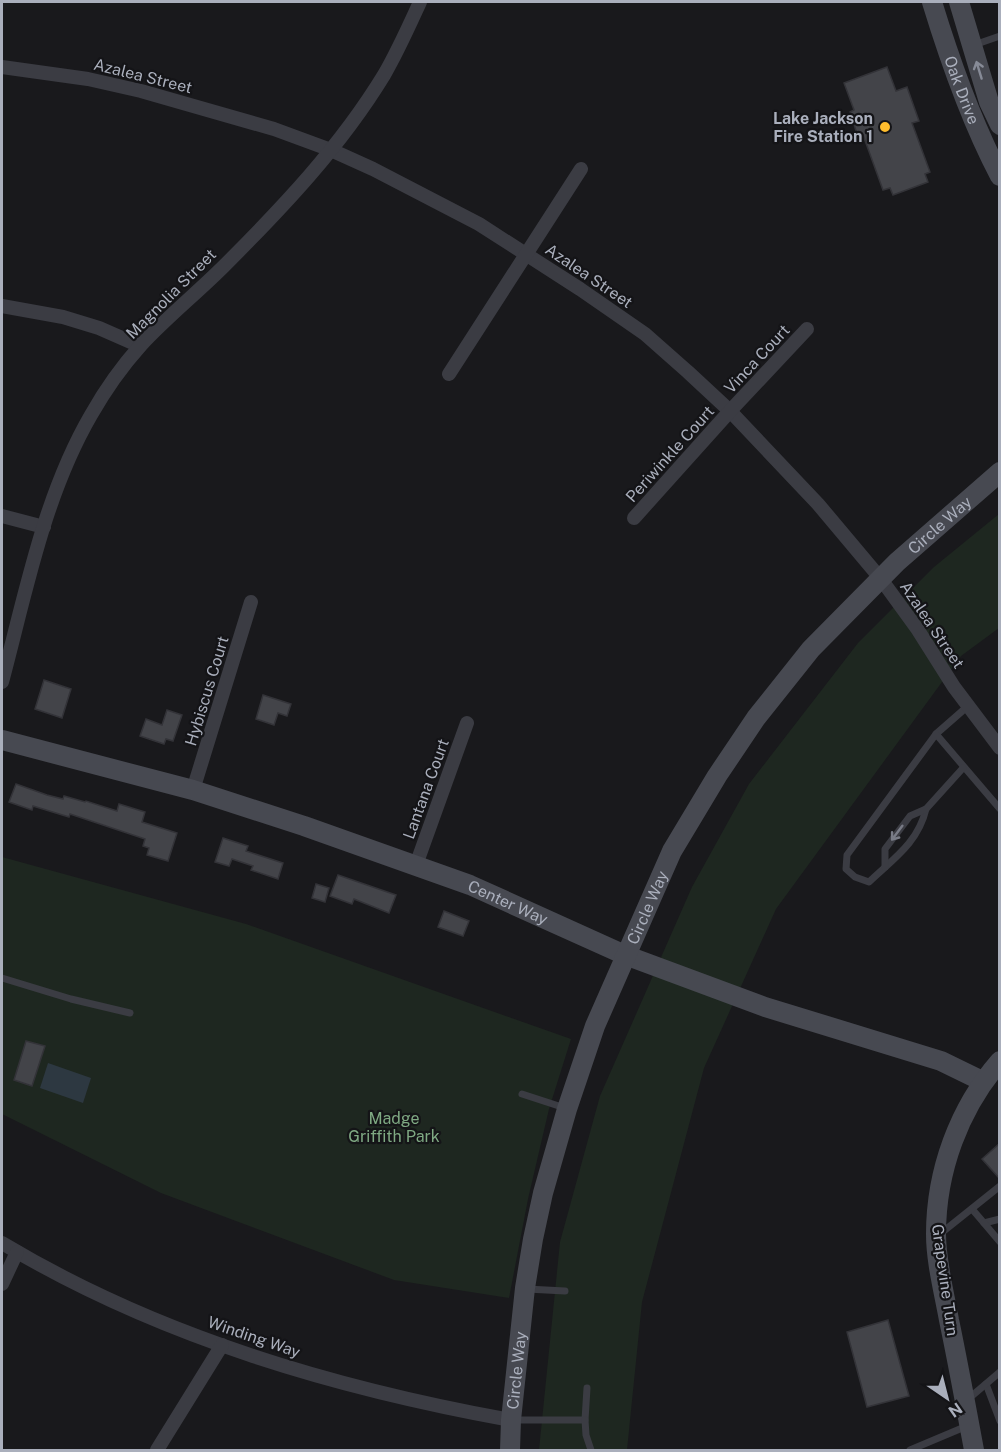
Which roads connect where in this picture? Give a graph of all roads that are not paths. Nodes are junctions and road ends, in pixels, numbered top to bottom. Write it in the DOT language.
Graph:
graph roads {
  1 [pos="420,2"];
  2 [pos="959,2"];
  3 [pos="939,3"];
  4 [pos="999,36"];
  5 [pos="972,46"];
  6 [pos="949,54"];
  7 [pos="4,67"];
  8 [pos="999,124"];
  9 [pos="978,128"];
  10 [pos="331,150"];
  11 [pos="581,169"];
  12 [pos="999,176"];
  13 [pos="526,253"];
  14 [pos="2,306"];
  15 [pos="807,329"];
  16 [pos="140,346"];
  17 [pos="449,374"];
  18 [pos="730,411"];
  19 [pos="999,472"];
  20 [pos="2,516"];
  21 [pos="634,518"];
  22 [pos="44,527"];
  23 [pos="881,579"];
  24 [pos="251,602"];
  25 [pos="2,681"];
  26 [pos="968,706"];
  27 [pos="467,723"];
  28 [pos="936,734"];
  29 [pos="2,740"];
  30 [pos="999,748"];
  31 [pos="963,768"];
  32 [pos="193,790"];
  33 [pos="926,809"];
  34 [pos="999,809"];
  35 [pos="416,865"];
  36 [pos="885,867"];
  37 [pos="625,955"];
  38 [pos="2,978"];
  39 [pos="130,1013"];
  40 [pos="999,1061"];
  41 [pos="982,1081"];
  42 [pos="522,1094"];
  43 [pos="567,1109"];
  44 [pos="999,1186"];
  45 [pos="972,1209"];
  46 [pos="999,1219"];
  47 [pos="984,1223"];
  48 [pos="936,1237"];
  49 [pos="999,1242"];
  50 [pos="2,1243"];
  51 [pos="17,1252"];
  52 [pos="2,1284"];
  53 [pos="525,1288"];
  54 [pos="565,1291"];
  55 [pos="222,1345"];
  56 [pos="999,1372"];
  57 [pos="986,1384"];
  58 [pos="588,1388"];
  59 [pos="965,1402"];
  60 [pos="510,1420"];
  61 [pos="585,1420"];
  62 [pos="999,1421"];
  63 [pos="969,1425"];
  64 [pos="157,1450"];
  65 [pos="510,1450"];
  66 [pos="591,1450"];
  67 [pos="910,1450"];
  68 [pos="974,1450"];
  1 -- 10 [label="street, Magnolia Street"];
  2 -- 5 [label="street, Oak Drive"];
  3 -- 6 [label="street, Oak Drive"];
  4 -- 5 [label="lane"];
  5 -- 6 [label="street"];
  8 -- 5 [label="street, Oak Drive, one-way"];
  6 -- 9 [label="street, Oak Drive"];
  7 -- 10 [label="street, Azalea Street"];
  8 -- 9 [label="street"];
  9 -- 12 [label="street, Oak Drive"];
  10 -- 13 [label="street, Azalea Street"];
  10 -- 16 [label="street, Magnolia Street"];
  11 -- 13 [label="street"];
  13 -- 17 [label="street"];
  13 -- 18 [label="street, Azalea Street"];
  14 -- 16 [label="street"];
  15 -- 18 [label="street, Vinca Court"];
  16 -- 22 [label="street, Magnolia Street"];
  18 -- 21 [label="street, Periwinkle Court"];
  18 -- 23 [label="street, Azalea Street"];
  19 -- 23 [label="street, Circle Way"];
  20 -- 22 [label="street"];
  22 -- 25 [label="street, Magnolia Street"];
  23 -- 26 [label="street, Azalea Street"];
  23 -- 37 [label="street, Circle Way"];
  24 -- 32 [label="street, Hybiscus Court"];
  26 -- 28 [label="lane"];
  26 -- 30 [label="street, Azalea Street"];
  27 -- 35 [label="street, Lantana Court"];
  28 -- 31 [label="lane"];
  28 -- 36 [label="lane"];
  29 -- 32 [label="street, Center Way"];
  31 -- 33 [label="lane"];
  31 -- 34 [label="lane"];
  32 -- 35 [label="street, Center Way"];
  33 -- 36 [label="lane"];
  33 -- 36 [label="lane, one-way"];
  35 -- 37 [label="street, Center Way"];
  37 -- 41 [label="street, Center Way"];
  37 -- 43 [label="street, Circle Way"];
  38 -- 39 [label="lane"];
  40 -- 41 [label="street"];
  41 -- 48 [label="street, Grapevine Turn"];
  42 -- 43 [label="lane"];
  43 -- 53 [label="street, Circle Way"];
  44 -- 45 [label="lane"];
  45 -- 47 [label="lane"];
  45 -- 48 [label="lane"];
  46 -- 47 [label="lane"];
  47 -- 49 [label="lane"];
  48 -- 59 [label="street, Grapevine Turn"];
  50 -- 51 [label="street, Winding Way"];
  51 -- 52 [label="street"];
  51 -- 55 [label="street, Winding Way"];
  53 -- 54 [label="lane"];
  53 -- 60 [label="street, Circle Way"];
  55 -- 60 [label="street, Winding Way"];
  55 -- 64 [label="street"];
  56 -- 57 [label="lane"];
  57 -- 59 [label="lane"];
  57 -- 62 [label="lane"];
  58 -- 61 [label="lane"];
  59 -- 63 [label="street, Grapevine Turn"];
  60 -- 61 [label="lane"];
  60 -- 65 [label="street, Circle Way"];
  61 -- 66 [label="lane"];
  63 -- 67 [label="lane"];
  63 -- 68 [label="street, Grapevine Turn"];
}
